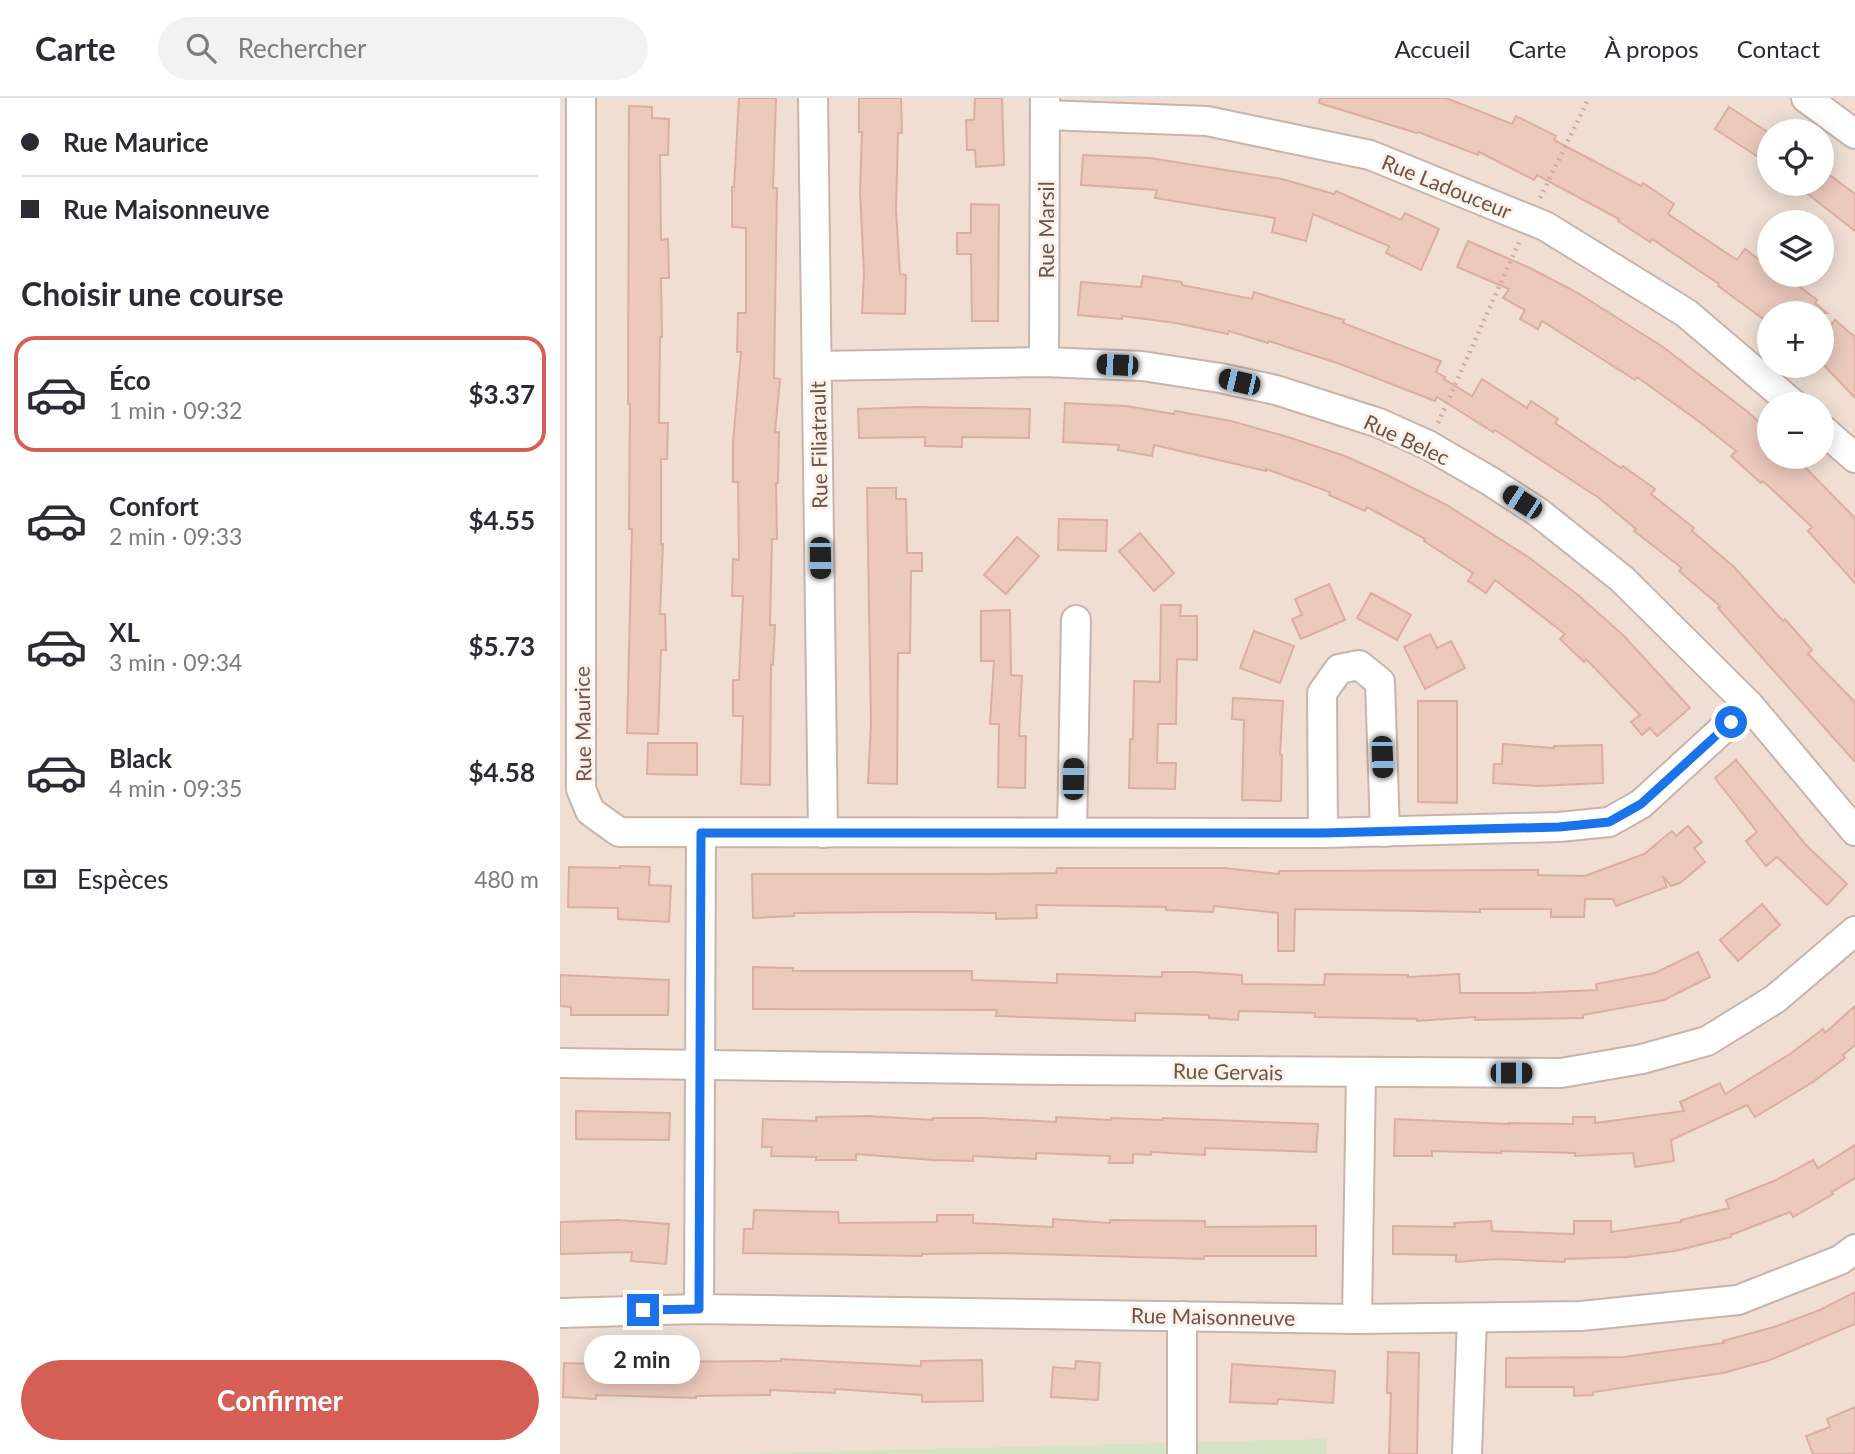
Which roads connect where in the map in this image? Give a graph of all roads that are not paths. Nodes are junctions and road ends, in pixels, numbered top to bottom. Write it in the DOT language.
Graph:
graph roads {
  1 [pos="581,98"];
  2 [pos="813,98"];
  3 [pos="1806,98"];
  4 [pos="1045,107"];
  5 [pos="1855,134"];
  6 [pos="571,329"];
  7 [pos="1044,362"];
  8 [pos="817,366"];
  9 [pos="1779,392"];
  10 [pos="1834,440"];
  11 [pos="1855,458"];
  12 [pos="1076,620"];
  13 [pos="1749,705"];
  14 [pos="1855,831"];
  15 [pos="1072,832"];
  16 [pos="1385,832"];
  17 [pos="701,833"];
  18 [pos="824,833"];
  19 [pos="1323,833"];
  20 [pos="1855,931"];
  21 [pos="560,1063"];
  22 [pos="700,1065"];
  23 [pos="1362,1073"];
  24 [pos="1855,1249"];
  25 [pos="699,1309"];
  26 [pos="560,1313"];
  27 [pos="1182,1316"];
  28 [pos="1472,1318"];
  29 [pos="1357,1319"];
  30 [pos="1182,1454"];
  31 [pos="1467,1454"];
  1 -- 6 [label="street, Rue Maurice"];
  2 -- 8 [label="street, Rue Filiatrault"];
  3 -- 5 [label="street"];
  4 -- 7 [label="street, Rue Marsil"];
  4 -- 9 [label="street, Rue Ladouceur"];
  6 -- 17 [label="street, Rue Maurice"];
  7 -- 8 [label="street, Rue Belec"];
  7 -- 13 [label="street, Rue Belec"];
  8 -- 18 [label="street, Rue Filiatrault"];
  10 -- 11 [label="street"];
  12 -- 15 [label="street"];
  13 -- 14 [label="street, Rue Belec"];
  13 -- 16 [label="street, Rue Maurice"];
  15 -- 18 [label="street, Rue Maurice"];
  15 -- 19 [label="street, Rue Maurice"];
  16 -- 19 [label="street, Rue Maurice"];
  16 -- 19 [label="street"];
  17 -- 18 [label="street, Rue Maurice"];
  17 -- 22 [label="street"];
  20 -- 23 [label="street, Rue Gervais"];
  21 -- 22 [label="street, Rue Gervais"];
  22 -- 23 [label="street, Rue Gervais"];
  22 -- 25 [label="street"];
  23 -- 29 [label="street"];
  24 -- 28 [label="street, Rue Maisonneuve"];
  25 -- 26 [label="street, Rue Maisonneuve"];
  25 -- 27 [label="street, Rue Maisonneuve"];
  27 -- 29 [label="street, Rue Maisonneuve"];
  27 -- 30 [label="street"];
  28 -- 29 [label="street, Rue Maisonneuve"];
  28 -- 31 [label="street"];
}
